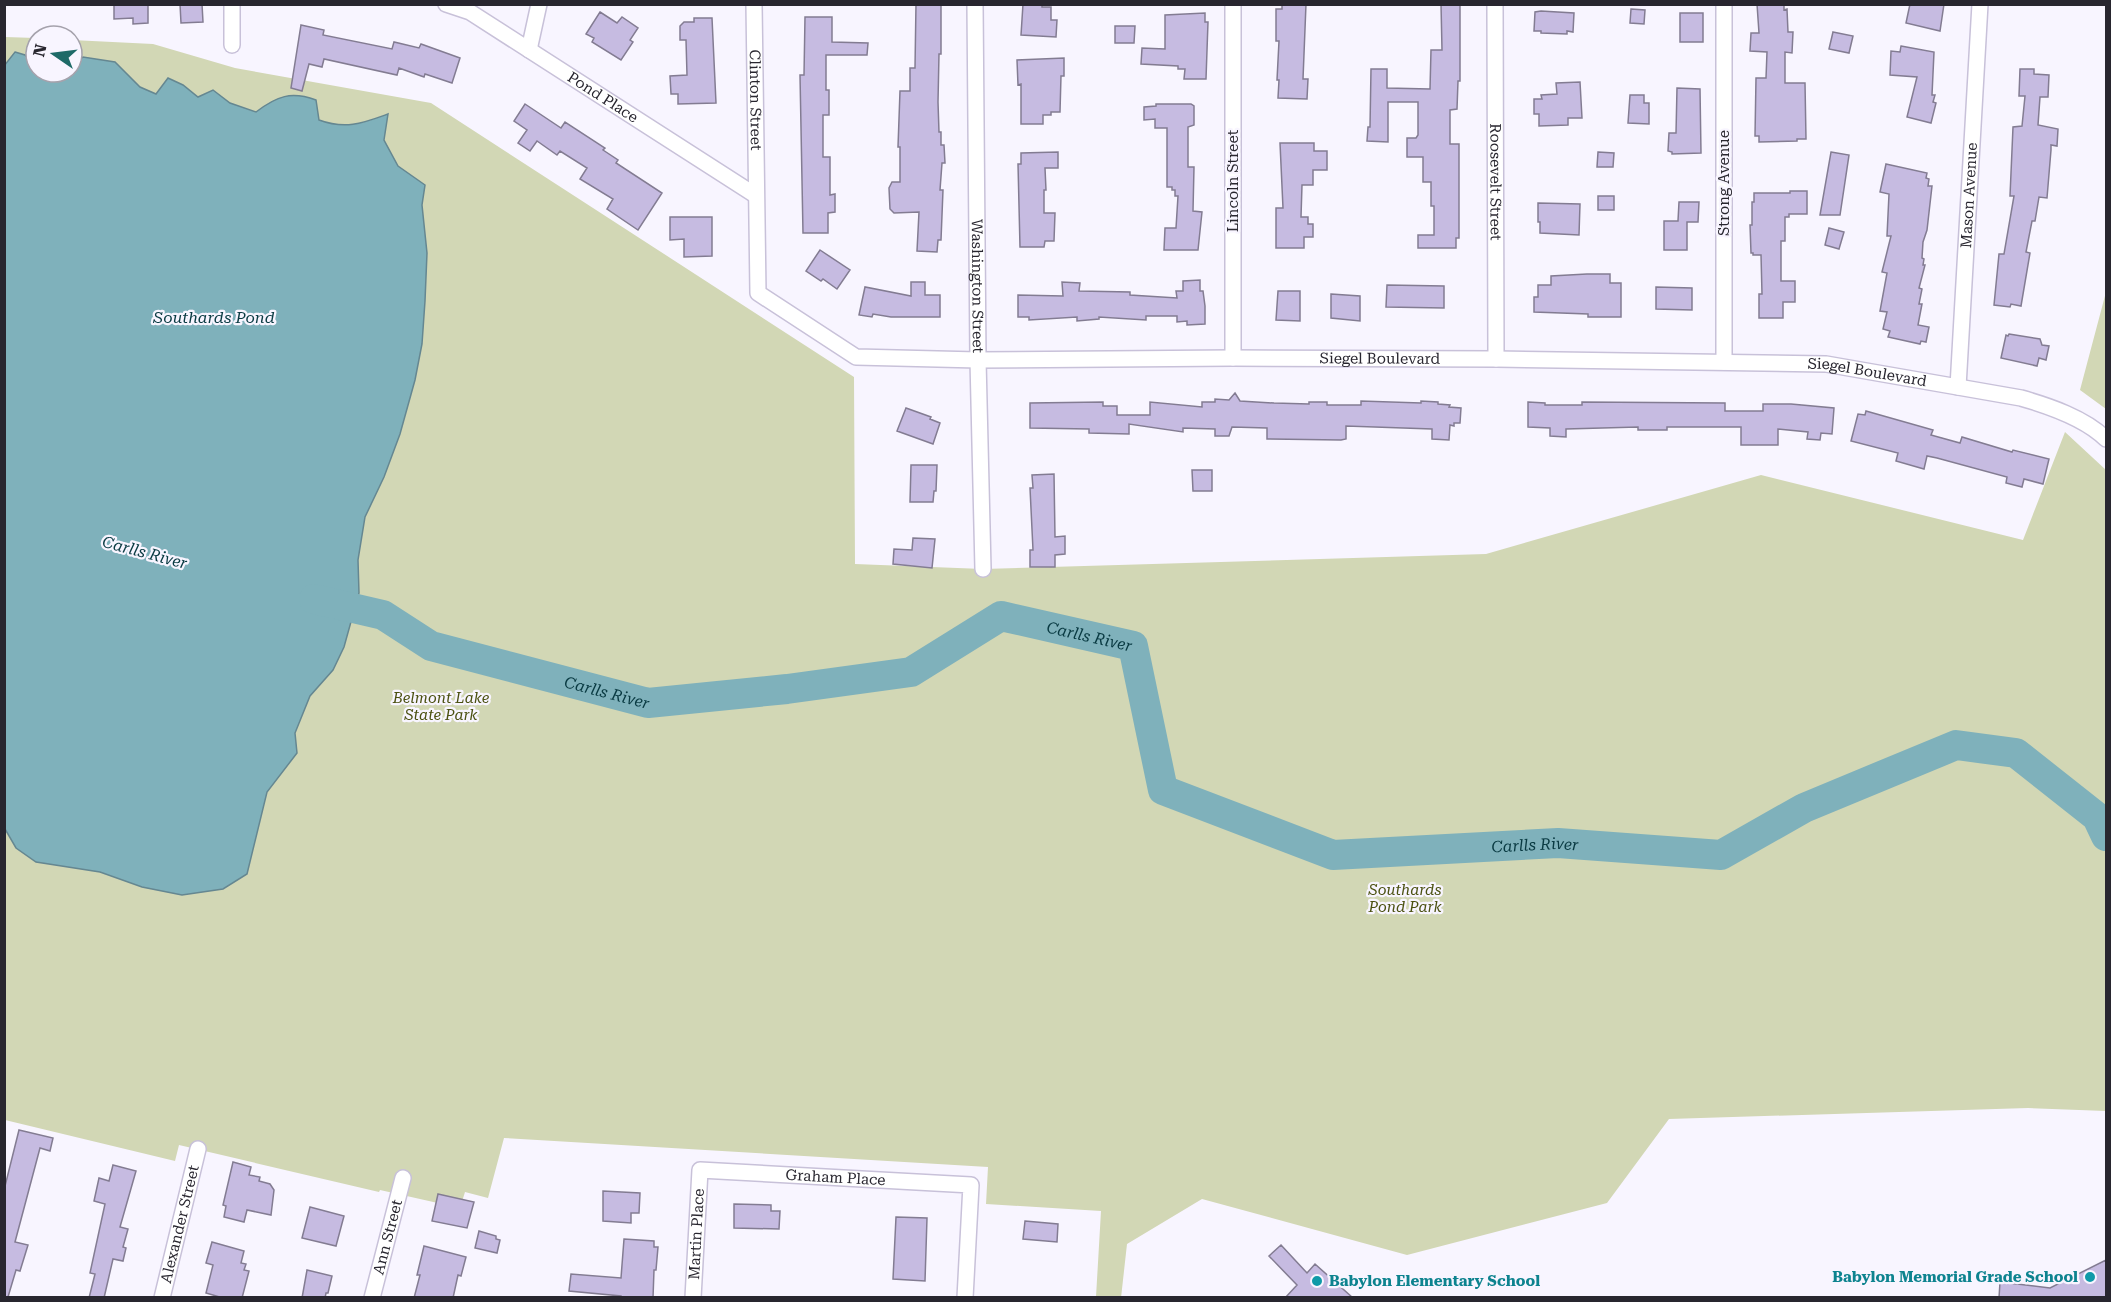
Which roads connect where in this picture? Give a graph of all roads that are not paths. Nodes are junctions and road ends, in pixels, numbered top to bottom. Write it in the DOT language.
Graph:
graph roads {
  1 [pos="232,4"];
  2 [pos="446,4"];
  3 [pos="539,4"];
  4 [pos="754,4"];
  5 [pos="975,4"];
  6 [pos="1233,4"];
  7 [pos="1495,4"];
  8 [pos="1724,4"];
  9 [pos="1980,4"];
  10 [pos="232,45"];
  11 [pos="529,50"];
  12 [pos="755,195"];
  13 [pos="1233,358"];
  14 [pos="1496,359"];
  15 [pos="978,360"];
  16 [pos="1724,362"];
  17 [pos="1958,387"];
  18 [pos="2106,439"];
  19 [pos="982,569"];
  20 [pos="198,1149"];
  21 [pos="700,1170"];
  22 [pos="403,1178"];
  23 [pos="162,1298"];
  24 [pos="372,1298"];
  25 [pos="693,1298"];
  26 [pos="965,1298"];
  1 -- 10 [label="street"];
  2 -- 11 [label="street, Pond Place"];
  3 -- 11 [label="street"];
  4 -- 12 [label="street, Clinton Street"];
  5 -- 15 [label="street, Washington Street"];
  6 -- 13 [label="street, Lincoln Street"];
  7 -- 14 [label="street, Roosevelt Street"];
  8 -- 16 [label="street, Strong Avenue"];
  9 -- 17 [label="street, Mason Avenue"];
  11 -- 12 [label="street, Pond Place"];
  12 -- 15 [label="street, Siegel Boulevard"];
  13 -- 14 [label="street, Siegel Boulevard"];
  13 -- 15 [label="street, Siegel Boulevard"];
  14 -- 16 [label="street, Siegel Boulevard"];
  15 -- 19 [label="street, Washington Street"];
  16 -- 17 [label="street, Siegel Boulevard"];
  17 -- 18 [label="street, Siegel Boulevard"];
  20 -- 23 [label="street, Alexander Street"];
  21 -- 25 [label="street, Martin Place"];
  21 -- 26 [label="street, Graham Place"];
  22 -- 24 [label="street, Ann Street"];
}
